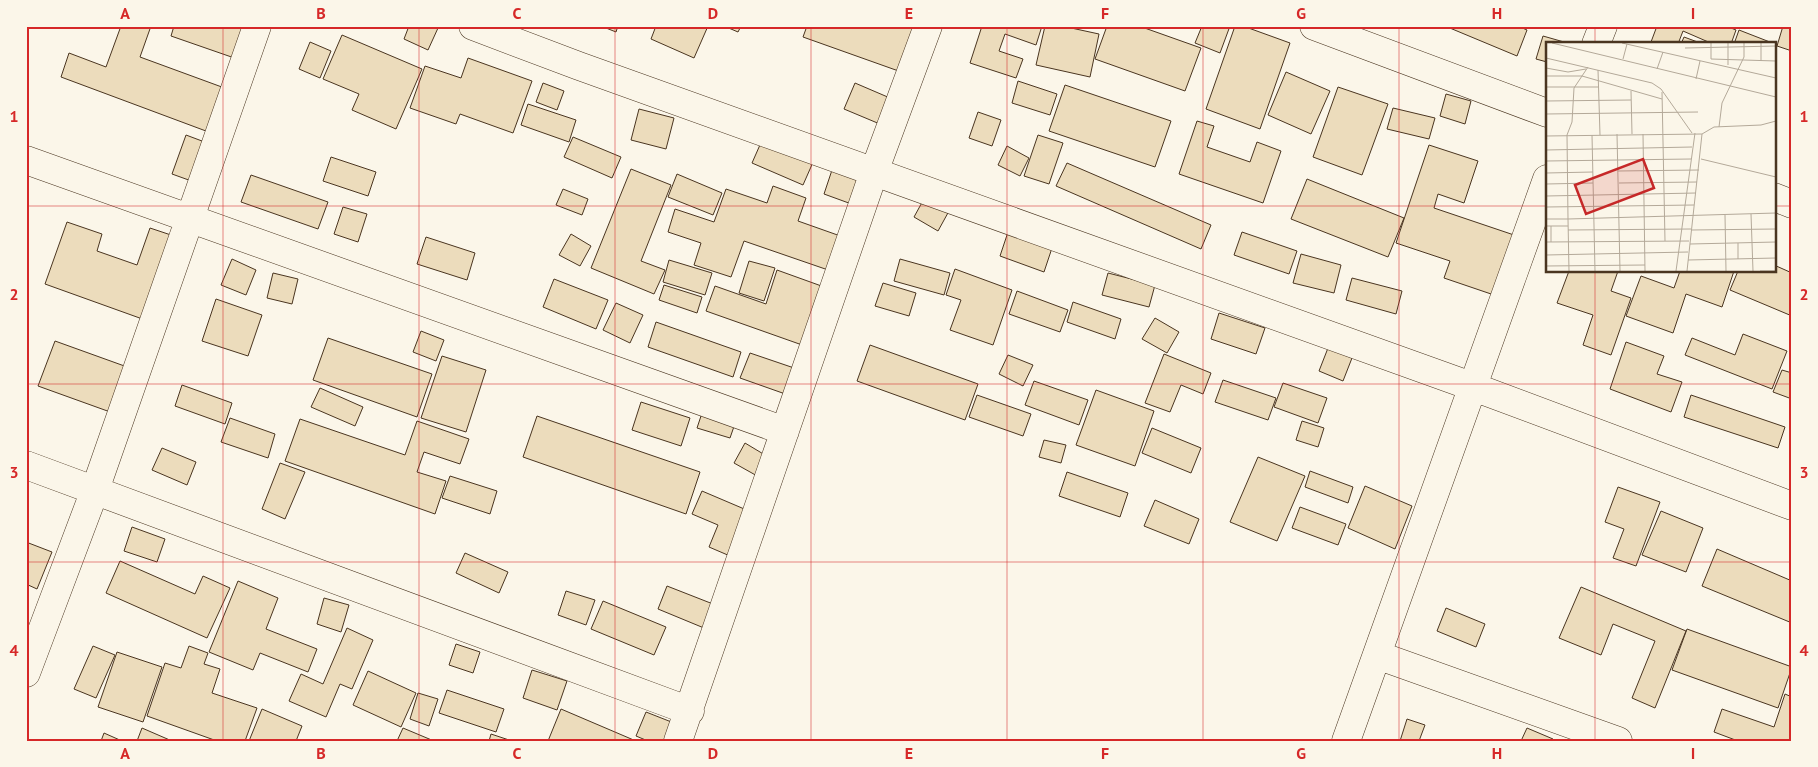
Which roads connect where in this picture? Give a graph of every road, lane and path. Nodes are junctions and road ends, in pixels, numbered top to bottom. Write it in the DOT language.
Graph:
graph roads {
  1 [pos="257,26"];
  2 [pos="473,26"];
  3 [pos="928,26"];
  4 [pos="1314,26"];
  5 [pos="1602,26"];
  6 [pos="1597,42"];
  7 [pos="1546,113"];
  8 [pos="26,160"];
  9 [pos="874,172"];
  10 [pos="1546,182"];
  11 [pos="1776,198"];
  12 [pos="1792,204"];
  13 [pos="188,219"];
  14 [pos="1472,386"];
  15 [pos="785,432"];
  16 [pos="26,465"];
  17 [pos="95,490"];
  18 [pos="1792,506"];
  19 [pos="1377,654"];
  20 [pos="26,672"];
  21 [pos="690,711"];
  22 [pos="678,741"];
  23 [pos="1346,741"];
  24 [pos="1618,741"];
  1 -- 13 [label="street"];
  2 -- 9 [label="street"];
  3 -- 9 [label="street"];
  4 -- 7 [label="street"];
  5 -- 6 [label="street"];
  8 -- 13 [label="street"];
  9 -- 14 [label="street"];
  9 -- 15 [label="street"];
  10 -- 14 [label="street"];
  11 -- 12 [label="street"];
  13 -- 15 [label="street"];
  13 -- 17 [label="street"];
  14 -- 18 [label="street"];
  14 -- 19 [label="street"];
  15 -- 21 [label="street"];
  16 -- 17 [label="street"];
  17 -- 20 [label="street"];
  17 -- 21 [label="street"];
  19 -- 23 [label="street"];
  19 -- 24 [label="street"];
  21 -- 22 [label="street"];
}
